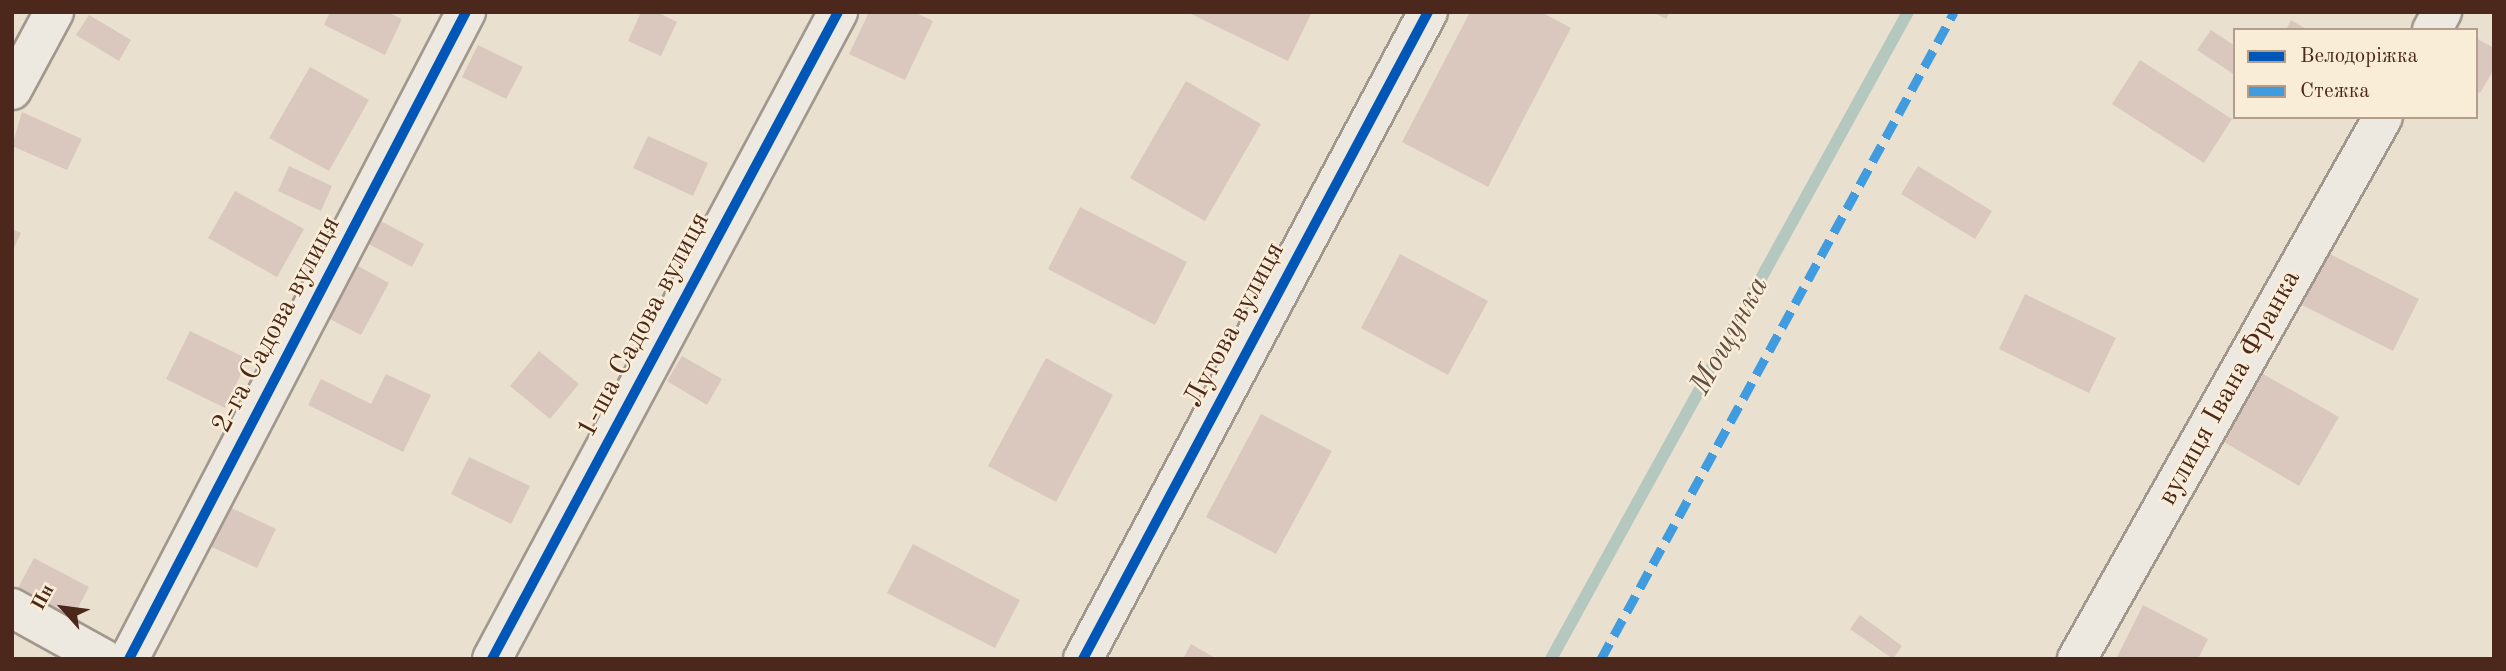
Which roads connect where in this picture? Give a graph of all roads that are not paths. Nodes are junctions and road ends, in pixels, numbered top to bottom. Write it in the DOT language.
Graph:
graph roads {
  1 [pos="54,12"];
  2 [pos="466,12"];
  3 [pos="838,12"];
  4 [pos="1428,12"];
  5 [pos="2442,12"];
  6 [pos="2433,28"];
  7 [pos="12,90"];
  8 [pos="2382,119"];
  9 [pos="12,608"];
  10 [pos="104,659"];
  11 [pos="129,659"];
  12 [pos="492,659"];
  13 [pos="1083,659"];
  14 [pos="2077,659"];
  1 -- 7 [label="street"];
  2 -- 11 [label="street, 2-га Садова вулиця"];
  3 -- 12 [label="street, 1-ша Садова вулиця"];
  4 -- 13 [label="street, Лугова вулиця"];
  5 -- 6 [label="street"];
  8 -- 14 [label="street, вулиця Івана Франка"];
  9 -- 10 [label="street"];
}
